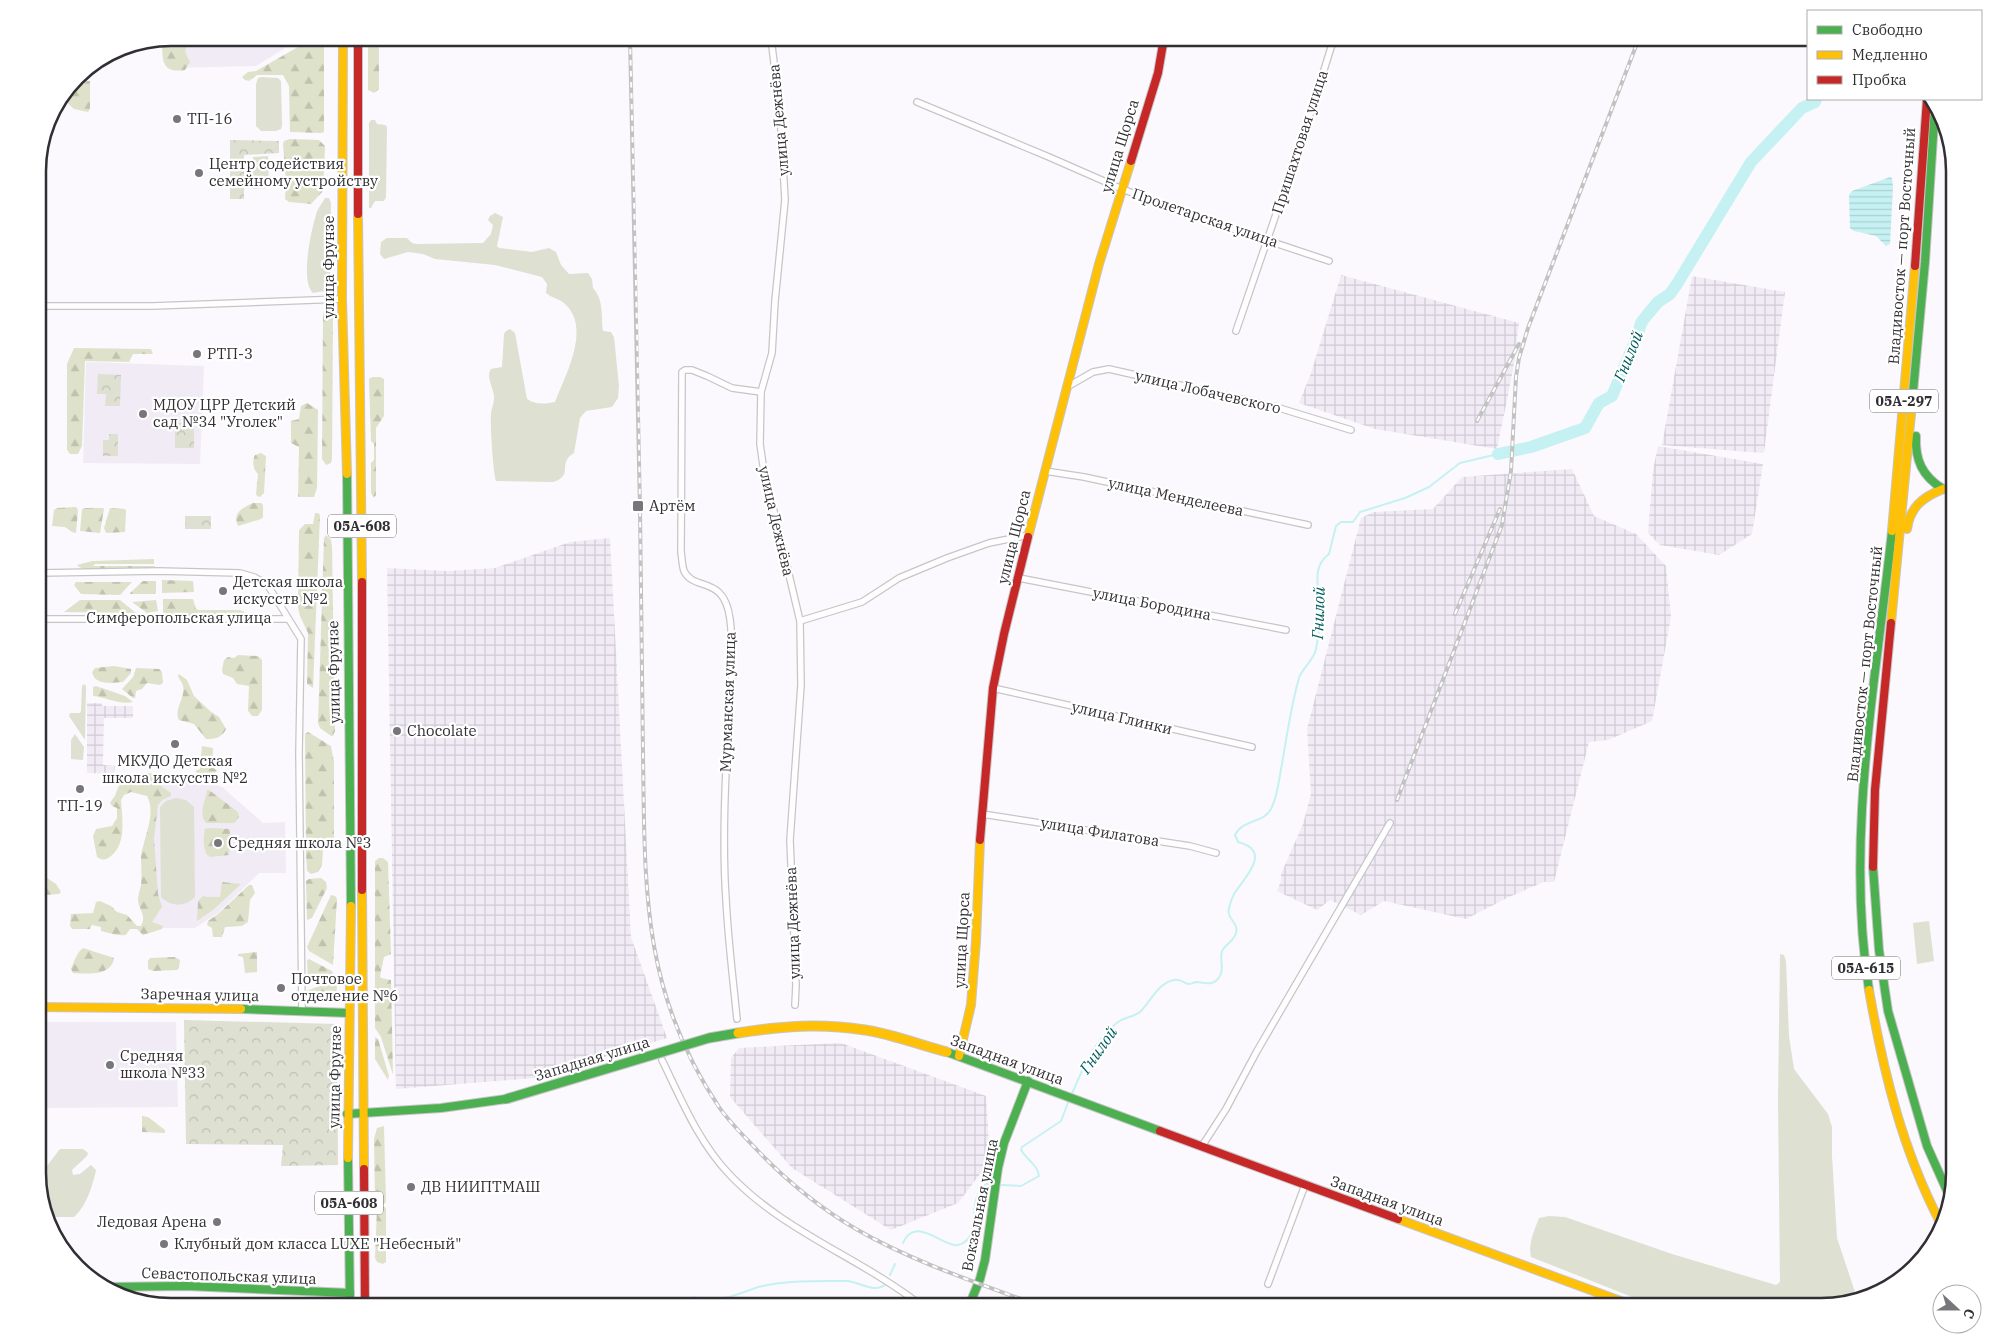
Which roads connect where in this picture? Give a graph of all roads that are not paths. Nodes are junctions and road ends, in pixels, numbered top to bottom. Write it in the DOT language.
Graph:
graph roads {
  1 [pos="1163,46"];
  2 [pos="1331,46"];
  3 [pos="343,47"];
  4 [pos="358,47"];
  5 [pos="772,47"];
  6 [pos="917,102"];
  7 [pos="1927,105"];
  8 [pos="1934,119"];
  9 [pos="1122,189"];
  10 [pos="1267,239"];
  11 [pos="1329,260"];
  12 [pos="342,299"];
  13 [pos="47,306"];
  14 [pos="1236,331"];
  15 [pos="1916,370"];
  16 [pos="1067,387"];
  17 [pos="761,392"];
  18 [pos="1351,430"];
  19 [pos="1045,471"];
  20 [pos="1308,525"];
  21 [pos="1029,535"];
  22 [pos="47,573"];
  23 [pos="1018,578"];
  24 [pos="1895,596"];
  25 [pos="47,619"];
  26 [pos="288,619"];
  27 [pos="800,621"];
  28 [pos="1286,630"];
  29 [pos="1886,684"];
  30 [pos="993,688"];
  31 [pos="1872,702"];
  32 [pos="1252,747"];
  33 [pos="982,814"];
  34 [pos="1390,823"];
  35 [pos="1216,854"];
  36 [pos="795,1006"];
  37 [pos="47,1007"];
  38 [pos="302,1010"];
  39 [pos="349,1013"];
  40 [pos="362,1014"];
  41 [pos="738,1019"];
  42 [pos="959,1056"];
  43 [pos="662,1060"];
  44 [pos="1028,1081"];
  45 [pos="347,1114"];
  46 [pos="363,1114"];
  47 [pos="1202,1146"];
  48 [pos="1305,1185"];
  49 [pos="1945,1187"];
  50 [pos="1937,1216"];
  51 [pos="1268,1284"];
  52 [pos="121,1287"];
  53 [pos="366,1292"];
  54 [pos="350,1293"];
  55 [pos="350,1298"];
  56 [pos="366,1298"];
  57 [pos="911,1298"];
  58 [pos="972,1298"];
  59 [pos="1612,1298"];
  1 -- 9 [label="main road, улица Щорса"];
  2 -- 10 [label="street, Пришахтовая улица"];
  3 -- 12 [label="main road, улица Фрунзе / 05А-608"];
  4 -- 40 [label="main road, улица Фрунзе / 05А-608"];
  5 -- 17 [label="street, улица Дежнёва"];
  6 -- 9 [label="street, Пролетарская улица"];
  7 -- 31 [label="main road, Владивосток — порт Восточный / 05А-297"];
  8 -- 15 [label="main road, Владивосток — порт Восточный / 05А-297"];
  9 -- 10 [label="street, Пролетарская улица"];
  9 -- 16 [label="main road, улица Щорса"];
  10 -- 11 [label="street, Пролетарская улица"];
  10 -- 14 [label="street, Пришахтовая улица"];
  12 -- 13 [label="street"];
  12 -- 39 [label="main road, улица Фрунзе / 05А-608"];
  15 -- 24 [label="main road, Владивосток — порт Восточный / 05А-297"];
  15 -- 24 [label="main road"];
  16 -- 18 [label="street, улица Лобачевского"];
  16 -- 19 [label="main road, улица Щорса"];
  17 -- 27 [label="street, улица Дежнёва"];
  17 -- 41 [label="street, Мурманская улица"];
  19 -- 20 [label="street, улица Менделеева"];
  19 -- 21 [label="main road, улица Щорса"];
  21 -- 23 [label="main road, улица Щорса"];
  21 -- 27 [label="street"];
  22 -- 26 [label="street, Симферопольская улица"];
  23 -- 28 [label="street, улица Бородина"];
  23 -- 30 [label="main road, улица Щорса"];
  24 -- 29 [label="main road, Владивосток — порт Восточный / 05А-297"];
  25 -- 26 [label="street, Симферопольская улица"];
  26 -- 38 [label="street"];
  27 -- 36 [label="street, улица Дежнёва"];
  29 -- 49 [label="main road, Владивосток — порт Восточный / 05А-615"];
  30 -- 32 [label="street, улица Глинки"];
  30 -- 33 [label="main road, улица Щорса"];
  31 -- 50 [label="main road, Владивосток — порт Восточный / 05А-615"];
  33 -- 35 [label="street, улица Филатова"];
  33 -- 42 [label="main road, улица Щорса"];
  34 -- 47 [label="street"];
  37 -- 38 [label="main road, Заречная улица"];
  38 -- 39 [label="main road, Заречная улица"];
  39 -- 40 [label="main road, Заречная улица"];
  39 -- 45 [label="main road, улица Фрунзе / 05А-608"];
  40 -- 46 [label="main road, улица Фрунзе / 05А-608"];
  42 -- 44 [label="main road, Западная улица"];
  42 -- 46 [label="main road, Западная улица, bridge"];
  43 -- 57 [label="street"];
  44 -- 47 [label="main road, Западная улица"];
  44 -- 58 [label="main road, Вокзальная улица"];
  45 -- 46 [label="main road, Западная улица"];
  45 -- 54 [label="main road, улица Фрунзе / 05А-608"];
  46 -- 53 [label="main road, улица Фрунзе / 05А-608"];
  47 -- 48 [label="main road, Западная улица"];
  48 -- 51 [label="street"];
  48 -- 59 [label="main road, Западная улица"];
  52 -- 54 [label="main road, Севастопольская улица"];
  53 -- 54 [label="main road, Севастопольская улица"];
  53 -- 56 [label="main road, улица Фрунзе / 05А-608"];
  54 -- 55 [label="main road, улица Фрунзе / 05А-608"];
}
